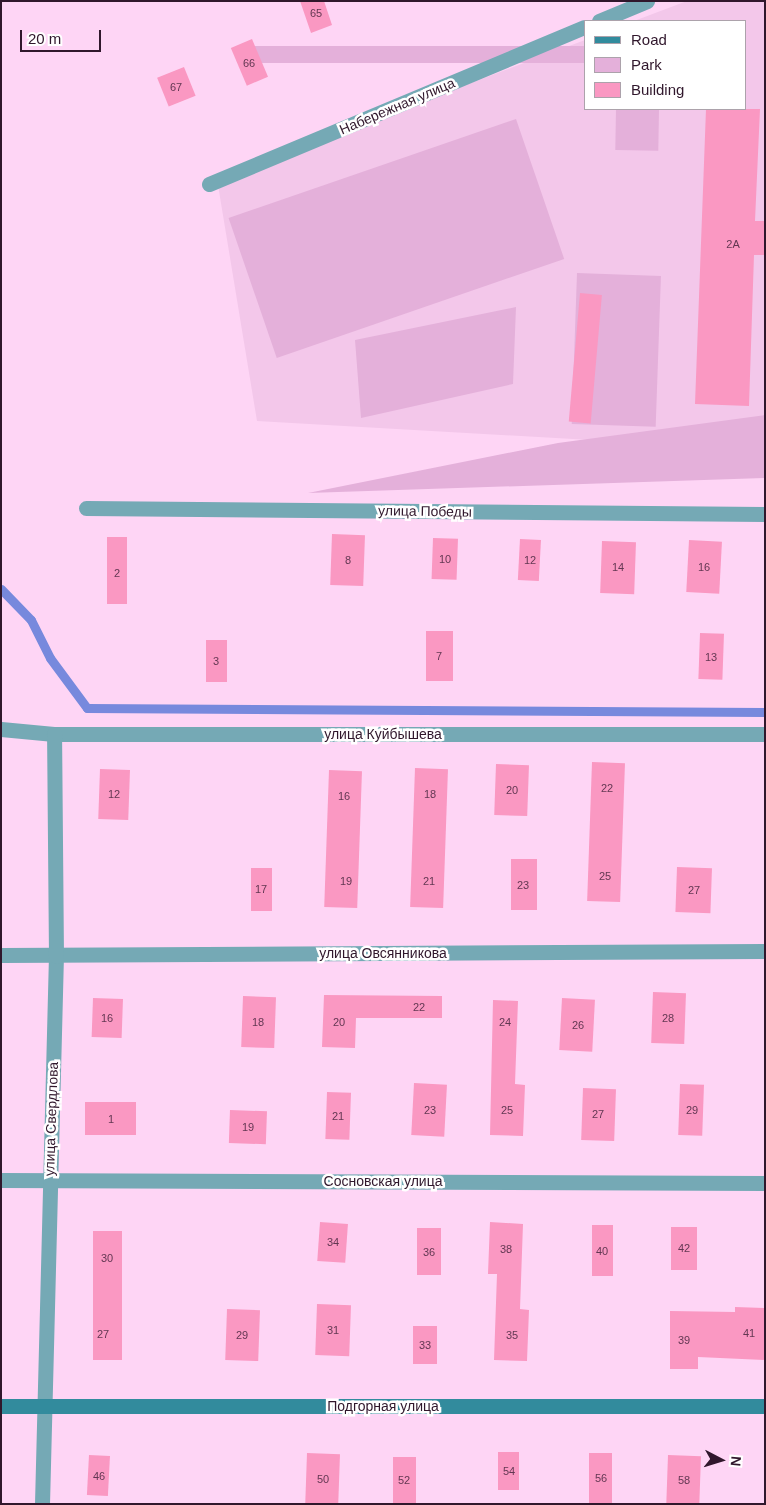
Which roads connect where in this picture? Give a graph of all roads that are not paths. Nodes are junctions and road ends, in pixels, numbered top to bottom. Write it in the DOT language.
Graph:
graph roads {
  1 [pos="647,1"];
  2 [pos="601,20"];
  3 [pos="584,27"];
  4 [pos="209,184"];
  5 [pos="86,508"];
  6 [pos="765,514"];
  7 [pos="1,729"];
  8 [pos="54,734"];
  9 [pos="765,734"];
  10 [pos="765,950"];
  11 [pos="1,955"];
  12 [pos="56,956"];
  13 [pos="1,1180"];
  14 [pos="49,1180"];
  15 [pos="765,1183"];
  16 [pos="1,1406"];
  17 [pos="42,1406"];
  18 [pos="765,1406"];
  19 [pos="42,1504"];
  1 -- 2 [label="street"];
  3 -- 4 [label="street, Набережная улица"];
  5 -- 6 [label="street, улица Победы"];
  7 -- 8 [label="street, улица Куйбышева"];
  8 -- 9 [label="street, улица Куйбышева"];
  8 -- 12 [label="street, улица Свердлова"];
  10 -- 12 [label="street, улица Овсянникова"];
  11 -- 12 [label="street, улица Овсянникова"];
  12 -- 14 [label="street, улица Свердлова"];
  13 -- 14 [label="street, Сосновская улица"];
  14 -- 15 [label="street, Сосновская улица"];
  14 -- 17 [label="street, улица Свердлова"];
  16 -- 17 [label="street, Подгорная улица"];
  17 -- 18 [label="street, Подгорная улица"];
  17 -- 19 [label="street, улица Свердлова"];
}
